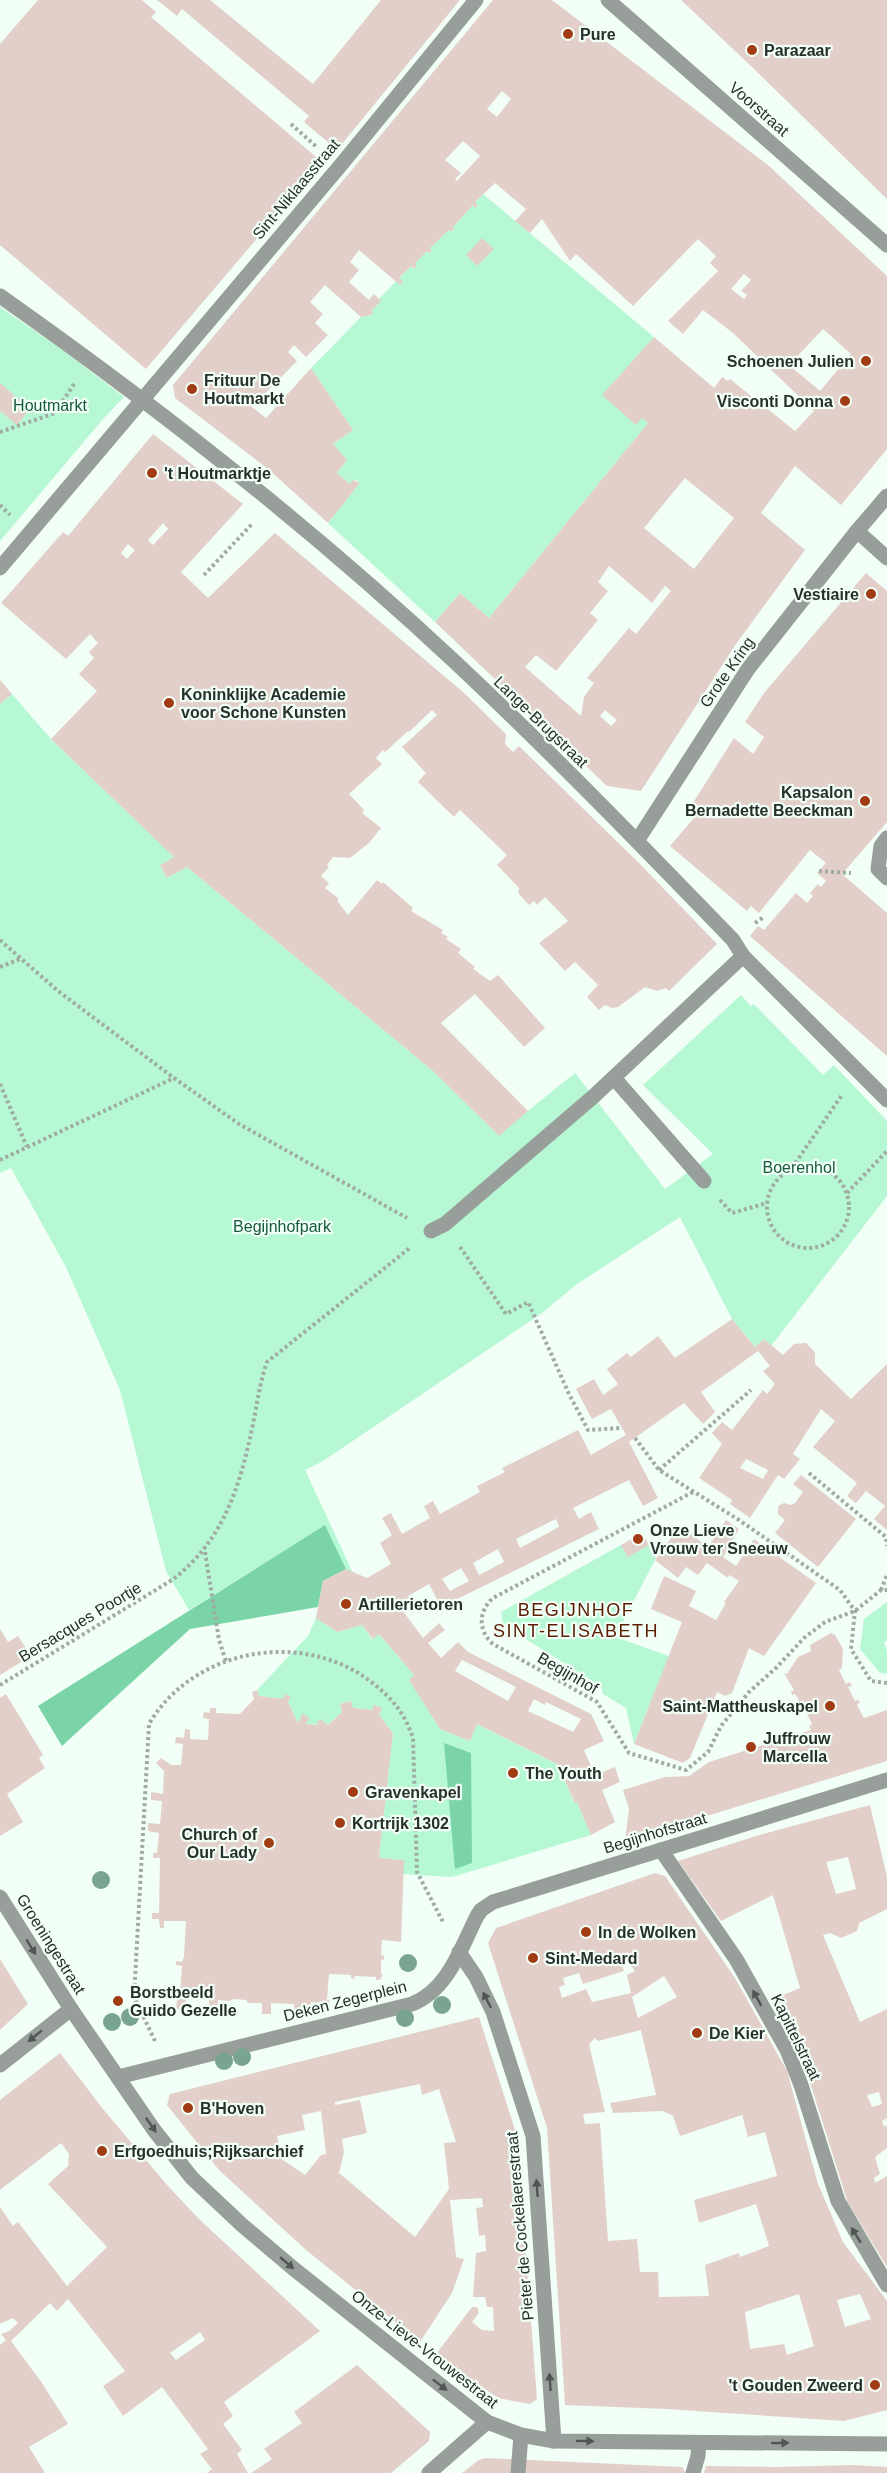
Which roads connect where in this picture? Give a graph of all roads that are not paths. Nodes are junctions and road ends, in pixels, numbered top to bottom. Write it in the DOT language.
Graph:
graph roads {
  1 [pos="476,0"];
  2 [pos="608,0"];
  3 [pos="887,245"];
  4 [pos="0,296"];
  5 [pos="142,399"];
  6 [pos="887,496"];
  7 [pos="857,531"];
  8 [pos="887,558"];
  9 [pos="0,568"];
  10 [pos="887,838"];
  11 [pos="638,841"];
  12 [pos="887,878"];
  13 [pos="743,956"];
  14 [pos="614,1078"];
  15 [pos="887,1100"];
  16 [pos="704,1181"];
  17 [pos="431,1232"];
  18 [pos="887,1780"];
  19 [pos="661,1850"];
  20 [pos="0,1897"];
  21 [pos="459,1952"];
  22 [pos="71,2009"];
  23 [pos="0,2065"];
  24 [pos="118,2077"];
  25 [pos="887,2285"];
  26 [pos="487,2422"];
  27 [pos="520,2435"];
  28 [pos="554,2440"];
  29 [pos="699,2443"];
  30 [pos="887,2444"];
  31 [pos="429,2473"];
  32 [pos="518,2473"];
  33 [pos="693,2473"];
  1 -- 5 [label="street, Sint-Niklaasstraat"];
  2 -- 3 [label="street, Voorstraat"];
  4 -- 5 [label="street"];
  5 -- 9 [label="street"];
  5 -- 11 [label="street, Lange-Brugstraat"];
  6 -- 7 [label="street, Grote Kring"];
  7 -- 8 [label="street"];
  7 -- 11 [label="street, Grote Kring"];
  10 -- 12 [label="street"];
  11 -- 13 [label="street, Lange-Brugstraat"];
  13 -- 14 [label="street"];
  13 -- 15 [label="street, Lange-Brugstraat"];
  14 -- 16 [label="street"];
  14 -- 17 [label="street"];
  18 -- 19 [label="street, Begijnhofstraat"];
  19 -- 21 [label="street, Begijnhofstraat"];
  25 -- 19 [label="street, Kapittelstraat, one-way"];
  20 -- 22 [label="street, Groeningestraat, one-way"];
  21 -- 24 [label="street, Deken Zegerplein"];
  28 -- 21 [label="street, Pieter de Cockelaerestraat, one-way"];
  22 -- 23 [label="street, one-way"];
  22 -- 24 [label="street, Onze-Lieve-Vrouwestraat"];
  24 -- 26 [label="street, Onze-Lieve-Vrouwestraat, one-way"];
  26 -- 27 [label="street, Onze-Lieve-Vrouwestraat"];
  26 -- 31 [label="street"];
  27 -- 28 [label="street, Onze-Lieve-Vrouwestraat"];
  27 -- 32 [label="street"];
  28 -- 29 [label="street, Onze-Lieve-Vrouwestraat, one-way"];
  29 -- 30 [label="street, Onze-Lieve-Vrouwestraat, one-way"];
  29 -- 33 [label="street"];
}
